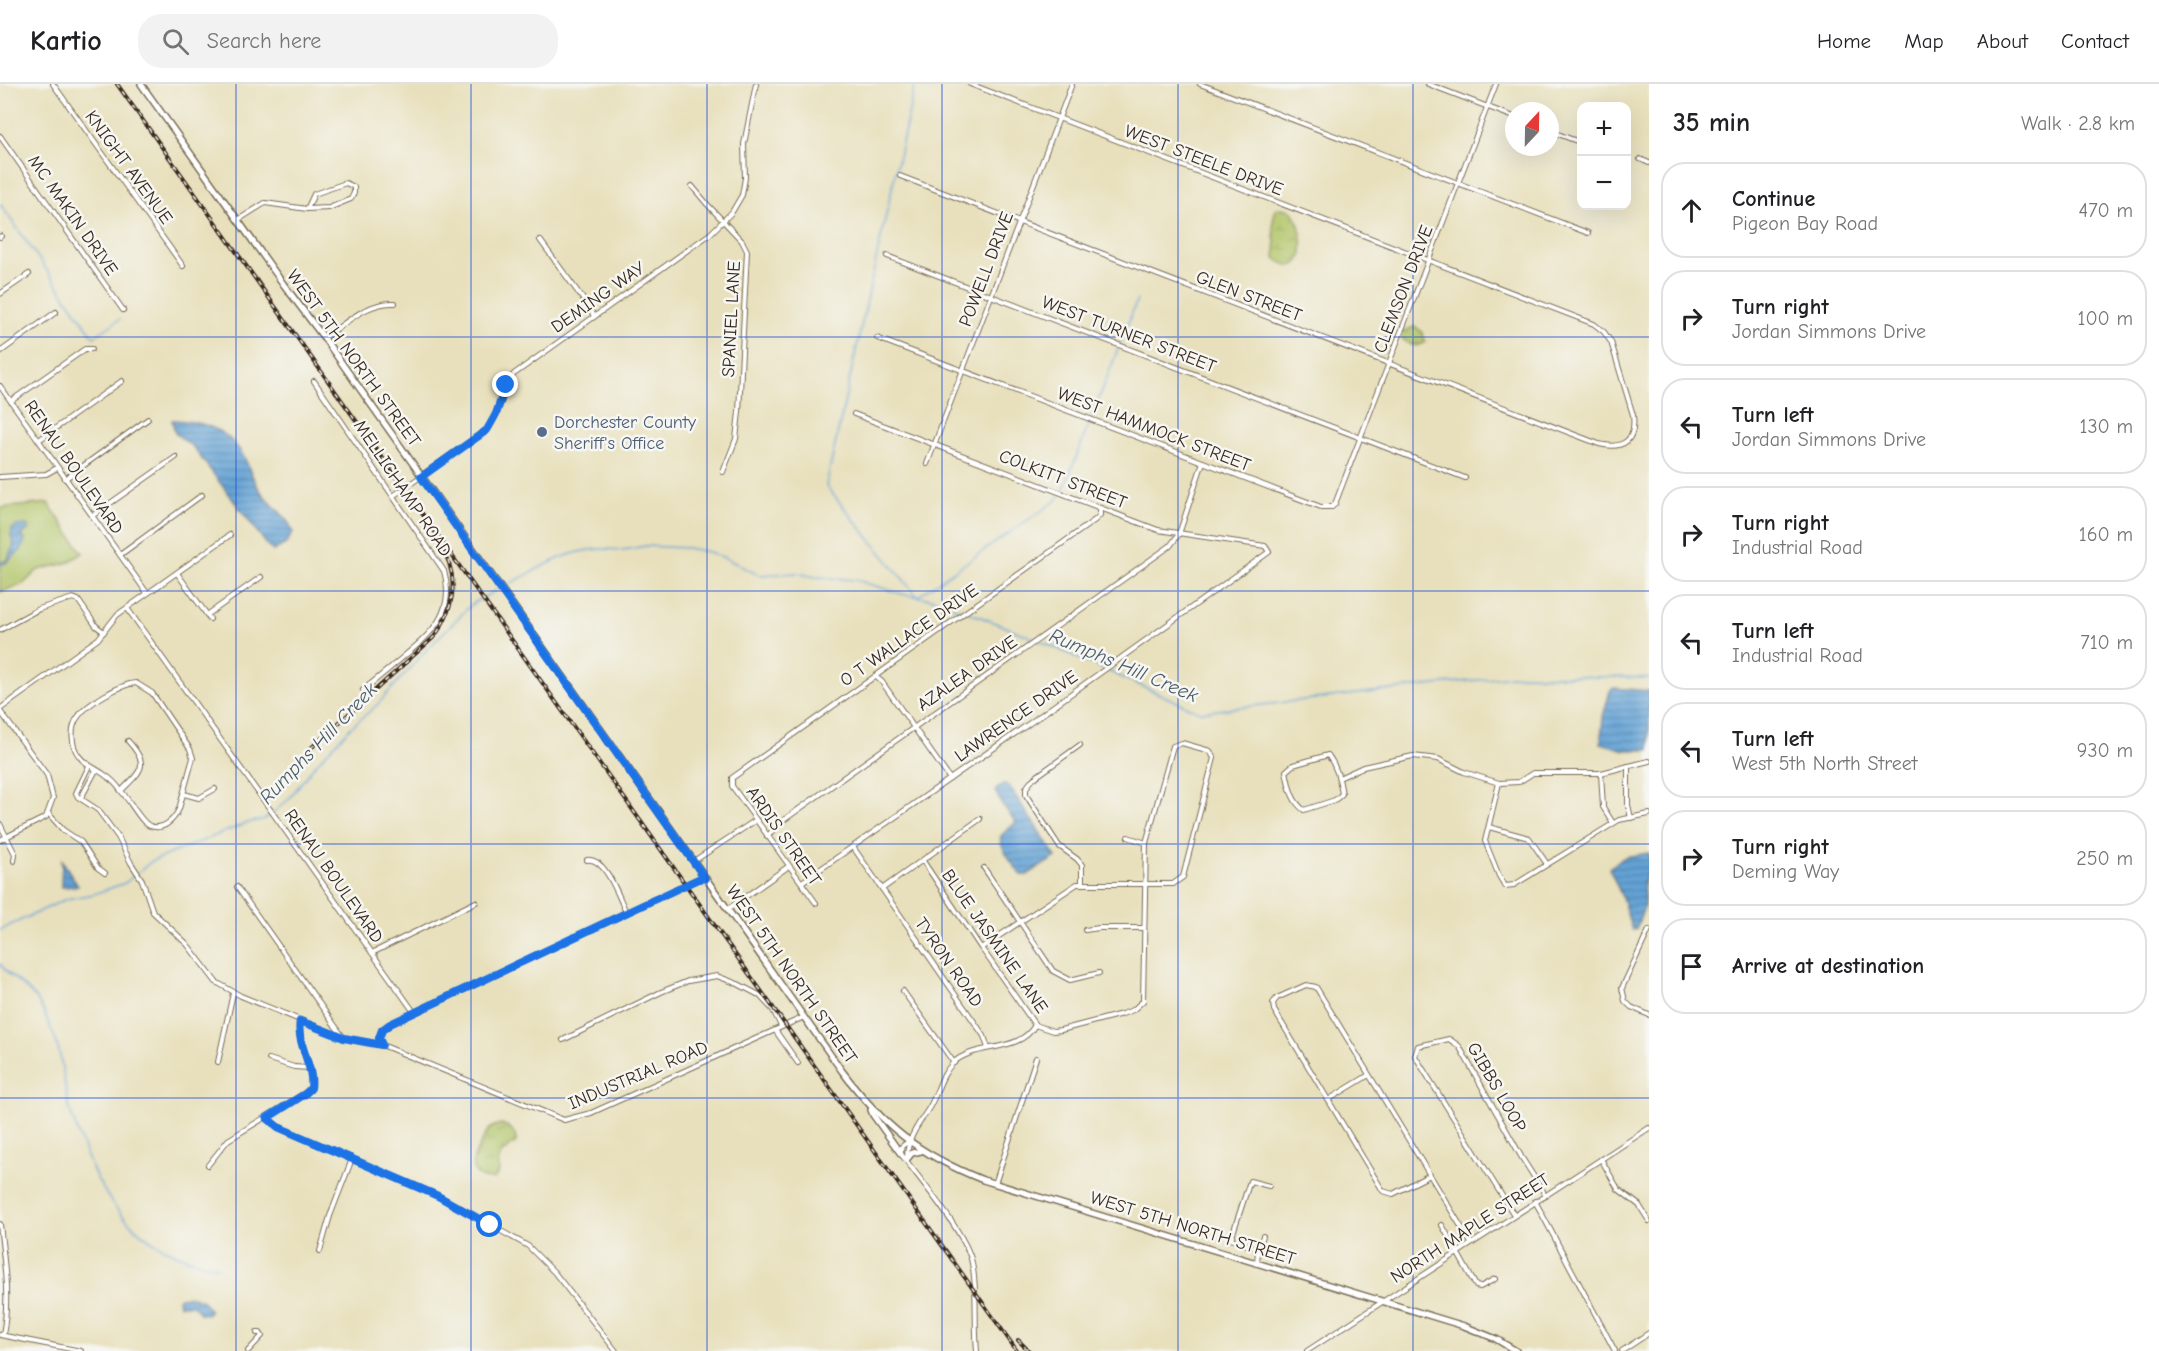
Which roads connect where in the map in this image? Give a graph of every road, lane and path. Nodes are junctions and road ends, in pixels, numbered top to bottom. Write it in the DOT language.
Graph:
graph roads {
  1 [pos="52,84"];
  2 [pos="141,84"];
  3 [pos="756,84"];
  4 [pos="970,84"];
  5 [pos="1072,84"];
  6 [pos="1200,84"];
  7 [pos="1428,84"];
  8 [pos="1496,84"];
  9 [pos="1487,107"];
  10 [pos="1505,114"];
  11 [pos="1059,118"];
  12 [pos="1559,134"];
  13 [pos="0,136"];
  14 [pos="1577,141"];
  15 [pos="1640,159"];
  16 [pos="1649,163"];
  17 [pos="900,176"];
  18 [pos="1458,183"];
  19 [pos="692,186"];
  20 [pos="307,209"];
  21 [pos="238,220"];
  22 [pos="724,222"];
  23 [pos="1019,222"];
  24 [pos="1588,233"];
  25 [pos="540,240"];
  26 [pos="887,256"];
  27 [pos="1428,260"];
  28 [pos="183,266"];
  29 [pos="29,274"];
  30 [pos="0,294"];
  31 [pos="990,296"];
  32 [pos="395,303"];
  33 [pos="123,310"];
  34 [pos="56,312"];
  35 [pos="594,317"];
  36 [pos="324,338"];
  37 [pos="877,338"];
  38 [pos="92,349"];
  39 [pos="0,352"];
  40 [pos="1388,364"];
  41 [pos="962,369"];
  42 [pos="122,381"];
  43 [pos="314,381"];
  44 [pos="0,386"];
  45 [pos="11,401"];
  46 [pos="854,414"];
  47 [pos="148,419"];
  48 [pos="1360,438"];
  49 [pos="39,440"];
  50 [pos="1588,440"];
  51 [pos="934,443"];
  52 [pos="176,457"];
  53 [pos="1203,462"];
  54 [pos="927,464"];
  55 [pos="57,468"];
  56 [pos="723,472"];
  57 [pos="0,477"];
  58 [pos="421,477"];
  59 [pos="65,478"];
  60 [pos="1465,478"];
  61 [pos="202,495"];
  62 [pos="393,496"];
  63 [pos="1335,504"];
  64 [pos="1100,507"];
  65 [pos="92,516"];
  66 [pos="1179,534"];
  67 [pos="230,535"];
  68 [pos="1268,548"];
  69 [pos="120,555"];
  70 [pos="177,573"];
  71 [pos="261,577"];
  72 [pos="147,593"];
  73 [pos="127,608"];
  74 [pos="0,630"];
  75 [pos="104,632"];
  76 [pos="875,676"];
  77 [pos="363,690"];
  78 [pos="0,710"];
  79 [pos="914,728"];
  80 [pos="128,741"];
  81 [pos="1080,745"];
  82 [pos="1649,761"];
  83 [pos="89,765"];
  84 [pos="1628,766"];
  85 [pos="96,770"];
  86 [pos="1601,773"];
  87 [pos="1339,778"];
  88 [pos="951,779"];
  89 [pos="731,783"];
  90 [pos="1499,783"];
  91 [pos="215,789"];
  92 [pos="121,791"];
  93 [pos="184,794"];
  94 [pos="81,798"];
  95 [pos="48,813"];
  96 [pos="1649,814"];
  97 [pos="1631,818"];
  98 [pos="980,819"];
  99 [pos="756,820"];
  100 [pos="0,824"];
  101 [pos="1613,824"];
  102 [pos="1489,826"];
  103 [pos="7,837"];
  104 [pos="767,837"];
  105 [pos="1128,837"];
  106 [pos="0,840"];
  107 [pos="1146,843"];
  108 [pos="853,847"];
  109 [pos="587,860"];
  110 [pos="14,861"];
  111 [pos="693,861"];
  112 [pos="923,861"];
  113 [pos="1547,864"];
  114 [pos="789,866"];
  115 [pos="984,868"];
  116 [pos="105,873"];
  117 [pos="705,878"];
  118 [pos="802,882"];
  119 [pos="1082,884"];
  120 [pos="1145,884"];
  121 [pos="237,887"];
  122 [pos="883,891"];
  123 [pos="476,902"];
  124 [pos="816,903"];
  125 [pos="728,909"];
  126 [pos="626,912"];
  127 [pos="1021,922"];
  128 [pos="1144,928"];
  129 [pos="1084,930"];
  130 [pos="1649,930"];
  131 [pos="981,948"];
  132 [pos="372,953"];
  133 [pos="1099,973"];
  134 [pos="903,991"];
  135 [pos="233,993"];
  136 [pos="414,1012"];
  137 [pos="1649,1015"];
  138 [pos="804,1017"];
  139 [pos="300,1021"];
  140 [pos="1035,1025"];
  141 [pos="781,1026"];
  142 [pos="775,1030"];
  143 [pos="344,1038"];
  144 [pos="563,1040"];
  145 [pos="382,1045"];
  146 [pos="988,1048"];
  147 [pos="1036,1058"];
  148 [pos="269,1059"];
  149 [pos="218,1062"];
  150 [pos="798,1063"];
  151 [pos="954,1063"];
  152 [pos="309,1068"];
  153 [pos="1369,1075"];
  154 [pos="1328,1100"];
  155 [pos="871,1108"];
  156 [pos="267,1118"];
  157 [pos="1649,1128"];
  158 [pos="909,1141"];
  159 [pos="923,1152"];
  160 [pos="901,1154"];
  161 [pos="352,1159"];
  162 [pos="907,1159"];
  163 [pos="1601,1159"];
  164 [pos="208,1165"];
  165 [pos="912,1170"];
  166 [pos="1430,1175"];
  167 [pos="995,1184"];
  168 [pos="1269,1186"];
  169 [pos="1544,1195"];
  170 [pos="1535,1201"];
  171 [pos="1514,1215"];
  172 [pos="1649,1221"];
  173 [pos="0,1224"];
  174 [pos="1442,1225"];
  175 [pos="1263,1236"];
  176 [pos="1471,1243"];
  177 [pos="1258,1249"];
  178 [pos="320,1251"];
  179 [pos="1457,1252"];
  180 [pos="1257,1264"];
  181 [pos="1495,1280"];
  182 [pos="1383,1301"];
  183 [pos="257,1333"];
  184 [pos="1649,1333"];
  185 [pos="1,1335"];
  186 [pos="81,1351"];
  187 [pos="248,1351"];
  188 [pos="616,1351"];
  189 [pos="977,1351"];
  190 [pos="1306,1351"];
  191 [pos="1516,1351"];
  192 [pos="1615,1351"];
  193 [pos="1622,1351"];
  1 -- 28 [label="street, KNIGHT AVENUE"];
  2 -- 21 [label="main road, WEST 5TH NORTH STREET"];
  3 -- 22 [label="street, DEMING WAY"];
  4 -- 11 [label="street, WEST STEELE DRIVE"];
  5 -- 11 [label="street, POWELL DRIVE"];
  6 -- 18 [label="street"];
  7 -- 9 [label="street"];
  8 -- 9 [label="street, CLEMSON DRIVE"];
  9 -- 10 [label="street"];
  9 -- 18 [label="street, CLEMSON DRIVE"];
  11 -- 23 [label="street, POWELL DRIVE"];
  11 -- 27 [label="street, WEST STEELE DRIVE"];
  12 -- 14 [label="street"];
  13 -- 33 [label="street, MC MAKIN DRIVE"];
  15 -- 16 [label="street"];
  17 -- 23 [label="street, GLEN STREET"];
  18 -- 24 [label="street"];
  18 -- 27 [label="street, CLEMSON DRIVE"];
  19 -- 22 [label="street, SPANIEL LANE"];
  20 -- 20 [label="street"];
  20 -- 21 [label="street"];
  21 -- 36 [label="main road, WEST 5TH NORTH STREET"];
  22 -- 35 [label="street, DEMING WAY"];
  22 -- 56 [label="street, SPANIEL LANE"];
  23 -- 31 [label="street, POWELL DRIVE"];
  23 -- 40 [label="street, GLEN STREET"];
  25 -- 35 [label="street"];
  26 -- 31 [label="street, WEST TURNER STREET"];
  27 -- 40 [label="street, CLEMSON DRIVE"];
  27 -- 50 [label="street, WEST STEELE DRIVE"];
  29 -- 30 [label="street"];
  31 -- 41 [label="street, POWELL DRIVE"];
  31 -- 48 [label="street, WEST TURNER STREET"];
  32 -- 36 [label="street"];
  34 -- 39 [label="street"];
  35 -- 58 [label="street, DEMING WAY"];
  36 -- 58 [label="main road, WEST 5TH NORTH STREET"];
  37 -- 41 [label="street, WEST HAMMOCK STREET"];
  38 -- 45 [label="street"];
  40 -- 48 [label="street, CLEMSON DRIVE"];
  40 -- 50 [label="street, GLEN STREET"];
  41 -- 51 [label="street, POWELL DRIVE"];
  41 -- 53 [label="street, WEST HAMMOCK STREET"];
  42 -- 49 [label="street"];
  43 -- 62 [label="street, MELLICHAMP ROAD"];
  44 -- 45 [label="street, RENAU BOULEVARD"];
  45 -- 49 [label="street, RENAU BOULEVARD"];
  46 -- 51 [label="street, COLKITT STREET"];
  47 -- 59 [label="street"];
  48 -- 60 [label="street, WEST TURNER STREET"];
  48 -- 63 [label="street, CLEMSON DRIVE"];
  49 -- 55 [label="street, RENAU BOULEVARD"];
  51 -- 54 [label="street, POWELL DRIVE"];
  51 -- 64 [label="street, COLKITT STREET"];
  52 -- 65 [label="street"];
  53 -- 63 [label="street, WEST HAMMOCK STREET"];
  53 -- 66 [label="street, AZALEA DRIVE"];
  55 -- 57 [label="street"];
  55 -- 59 [label="street, RENAU BOULEVARD"];
  58 -- 62 [label="street, DEMING WAY"];
  58 -- 111 [label="main road, WEST 5TH NORTH STREET"];
  59 -- 65 [label="street, RENAU BOULEVARD"];
  61 -- 69 [label="street"];
  62 -- 77 [label="street, MELLICHAMP ROAD"];
  64 -- 66 [label="street, COLKITT STREET"];
  64 -- 76 [label="street, O T WALLACE DRIVE"];
  65 -- 69 [label="street, RENAU BOULEVARD"];
  66 -- 68 [label="street, COLKITT STREET"];
  66 -- 79 [label="street, AZALEA DRIVE"];
  67 -- 70 [label="street"];
  68 -- 88 [label="street, LAWRENCE DRIVE"];
  69 -- 72 [label="street, RENAU BOULEVARD"];
  70 -- 71 [label="street"];
  70 -- 72 [label="street"];
  72 -- 73 [label="street"];
  73 -- 75 [label="street"];
  73 -- 132 [label="street, RENAU BOULEVARD"];
  74 -- 75 [label="street"];
  75 -- 78 [label="street"];
  76 -- 79 [label="street"];
  76 -- 89 [label="street, O T WALLACE DRIVE"];
  78 -- 95 [label="street"];
  79 -- 88 [label="street"];
  79 -- 104 [label="street, AZALEA DRIVE"];
  80 -- 92 [label="street"];
  81 -- 119 [label="street"];
  82 -- 84 [label="street"];
  83 -- 85 [label="street"];
  83 -- 93 [label="street"];
  83 -- 94 [label="street"];
  84 -- 86 [label="street"];
  84 -- 97 [label="street"];
  85 -- 92 [label="street"];
  85 -- 94 [label="street"];
  86 -- 90 [label="street"];
  86 -- 101 [label="street"];
  87 -- 87 [label="street"];
  87 -- 90 [label="street"];
  88 -- 108 [label="street, LAWRENCE DRIVE"];
  89 -- 99 [label="street, ARDIS STREET"];
  90 -- 102 [label="street"];
  91 -- 93 [label="street"];
  92 -- 93 [label="street"];
  94 -- 135 [label="street, INDUSTRIAL ROAD"];
  95 -- 103 [label="street"];
  95 -- 116 [label="street"];
  96 -- 97 [label="street"];
  97 -- 101 [label="street"];
  98 -- 112 [label="street"];
  99 -- 104 [label="street, ARDIS STREET"];
  99 -- 111 [label="street"];
  100 -- 103 [label="street"];
  101 -- 113 [label="street"];
  102 -- 113 [label="street"];
  102 -- 113 [label="street"];
  103 -- 106 [label="street"];
  103 -- 110 [label="street"];
  104 -- 114 [label="street, ARDIS STREET"];
  105 -- 107 [label="street"];
  107 -- 120 [label="street, BLUE JASMINE LANE"];
  107 -- 120 [label="street, BLUE JASMINE LANE"];
  108 -- 118 [label="street, LAWRENCE DRIVE"];
  108 -- 122 [label="street, TYRON ROAD"];
  109 -- 126 [label="street"];
  111 -- 117 [label="main road, WEST 5TH NORTH STREET"];
  112 -- 122 [label="street"];
  112 -- 131 [label="street, BLUE JASMINE LANE"];
  114 -- 118 [label="street, ARDIS STREET"];
  114 -- 125 [label="street"];
  115 -- 127 [label="street"];
  117 -- 125 [label="main road, WEST 5TH NORTH STREET"];
  117 -- 126 [label="street"];
  118 -- 124 [label="street, ARDIS STREET"];
  119 -- 120 [label="street"];
  119 -- 127 [label="street"];
  120 -- 128 [label="street, BLUE JASMINE LANE"];
  121 -- 143 [label="street"];
  122 -- 146 [label="street, TYRON ROAD"];
  123 -- 132 [label="street"];
  125 -- 138 [label="main road, WEST 5TH NORTH STREET"];
  126 -- 136 [label="street"];
  127 -- 131 [label="street"];
  127 -- 133 [label="street"];
  128 -- 129 [label="street"];
  128 -- 140 [label="street, BLUE JASMINE LANE"];
  130 -- 137 [label="street"];
  131 -- 140 [label="street, BLUE JASMINE LANE"];
  132 -- 136 [label="street, RENAU BOULEVARD"];
  134 -- 151 [label="street"];
  135 -- 139 [label="street, INDUSTRIAL ROAD"];
  135 -- 149 [label="street"];
  136 -- 145 [label="street"];
  138 -- 141 [label="street, INDUSTRIAL ROAD"];
  138 -- 155 [label="main road, WEST 5TH NORTH STREET"];
  139 -- 143 [label="street, INDUSTRIAL ROAD"];
  139 -- 152 [label="street"];
  140 -- 146 [label="street"];
  141 -- 142 [label="street, INDUSTRIAL ROAD"];
  141 -- 144 [label="street"];
  142 -- 145 [label="street, INDUSTRIAL ROAD"];
  142 -- 150 [label="street"];
  143 -- 145 [label="street, INDUSTRIAL ROAD"];
  146 -- 151 [label="street"];
  147 -- 167 [label="street"];
  148 -- 152 [label="street"];
  151 -- 158 [label="street"];
  152 -- 156 [label="street"];
  153 -- 154 [label="street"];
  153 -- 154 [label="street"];
  153 -- 166 [label="street"];
  154 -- 166 [label="street"];
  155 -- 158 [label="main road, WEST 5TH NORTH STREET"];
  155 -- 160 [label="main road"];
  156 -- 161 [label="street"];
  156 -- 164 [label="street"];
  157 -- 163 [label="street, NORTH MAPLE STREET"];
  158 -- 159 [label="main road, WEST 5TH NORTH STREET"];
  158 -- 160 [label="street"];
  158 -- 162 [label="street"];
  159 -- 162 [label="main road"];
  159 -- 167 [label="main road, WEST 5TH NORTH STREET"];
  160 -- 165 [label="street"];
  161 -- 178 [label="street"];
  161 -- 188 [label="street"];
  162 -- 165 [label="street"];
  163 -- 169 [label="street, NORTH MAPLE STREET"];
  163 -- 172 [label="street"];
  165 -- 189 [label="street"];
  166 -- 176 [label="street"];
  167 -- 180 [label="main road, WEST 5TH NORTH STREET"];
  168 -- 177 [label="street"];
  169 -- 170 [label="street, NORTH MAPLE STREET"];
  169 -- 171 [label="street, GIBBS LOOP"];
  170 -- 171 [label="street, NORTH MAPLE STREET"];
  170 -- 192 [label="street"];
  171 -- 176 [label="street, NORTH MAPLE STREET"];
  173 -- 185 [label="street"];
  174 -- 179 [label="street"];
  175 -- 177 [label="street"];
  176 -- 179 [label="street, NORTH MAPLE STREET"];
  177 -- 180 [label="street"];
  179 -- 181 [label="street"];
  179 -- 182 [label="street, NORTH MAPLE STREET"];
  180 -- 182 [label="main road, WEST 5TH NORTH STREET"];
  182 -- 190 [label="street, NORTH MAPLE STREET"];
  182 -- 191 [label="main road, WEST 5TH NORTH STREET"];
  183 -- 187 [label="street"];
  184 -- 193 [label="street"];
  185 -- 186 [label="street"];
}
